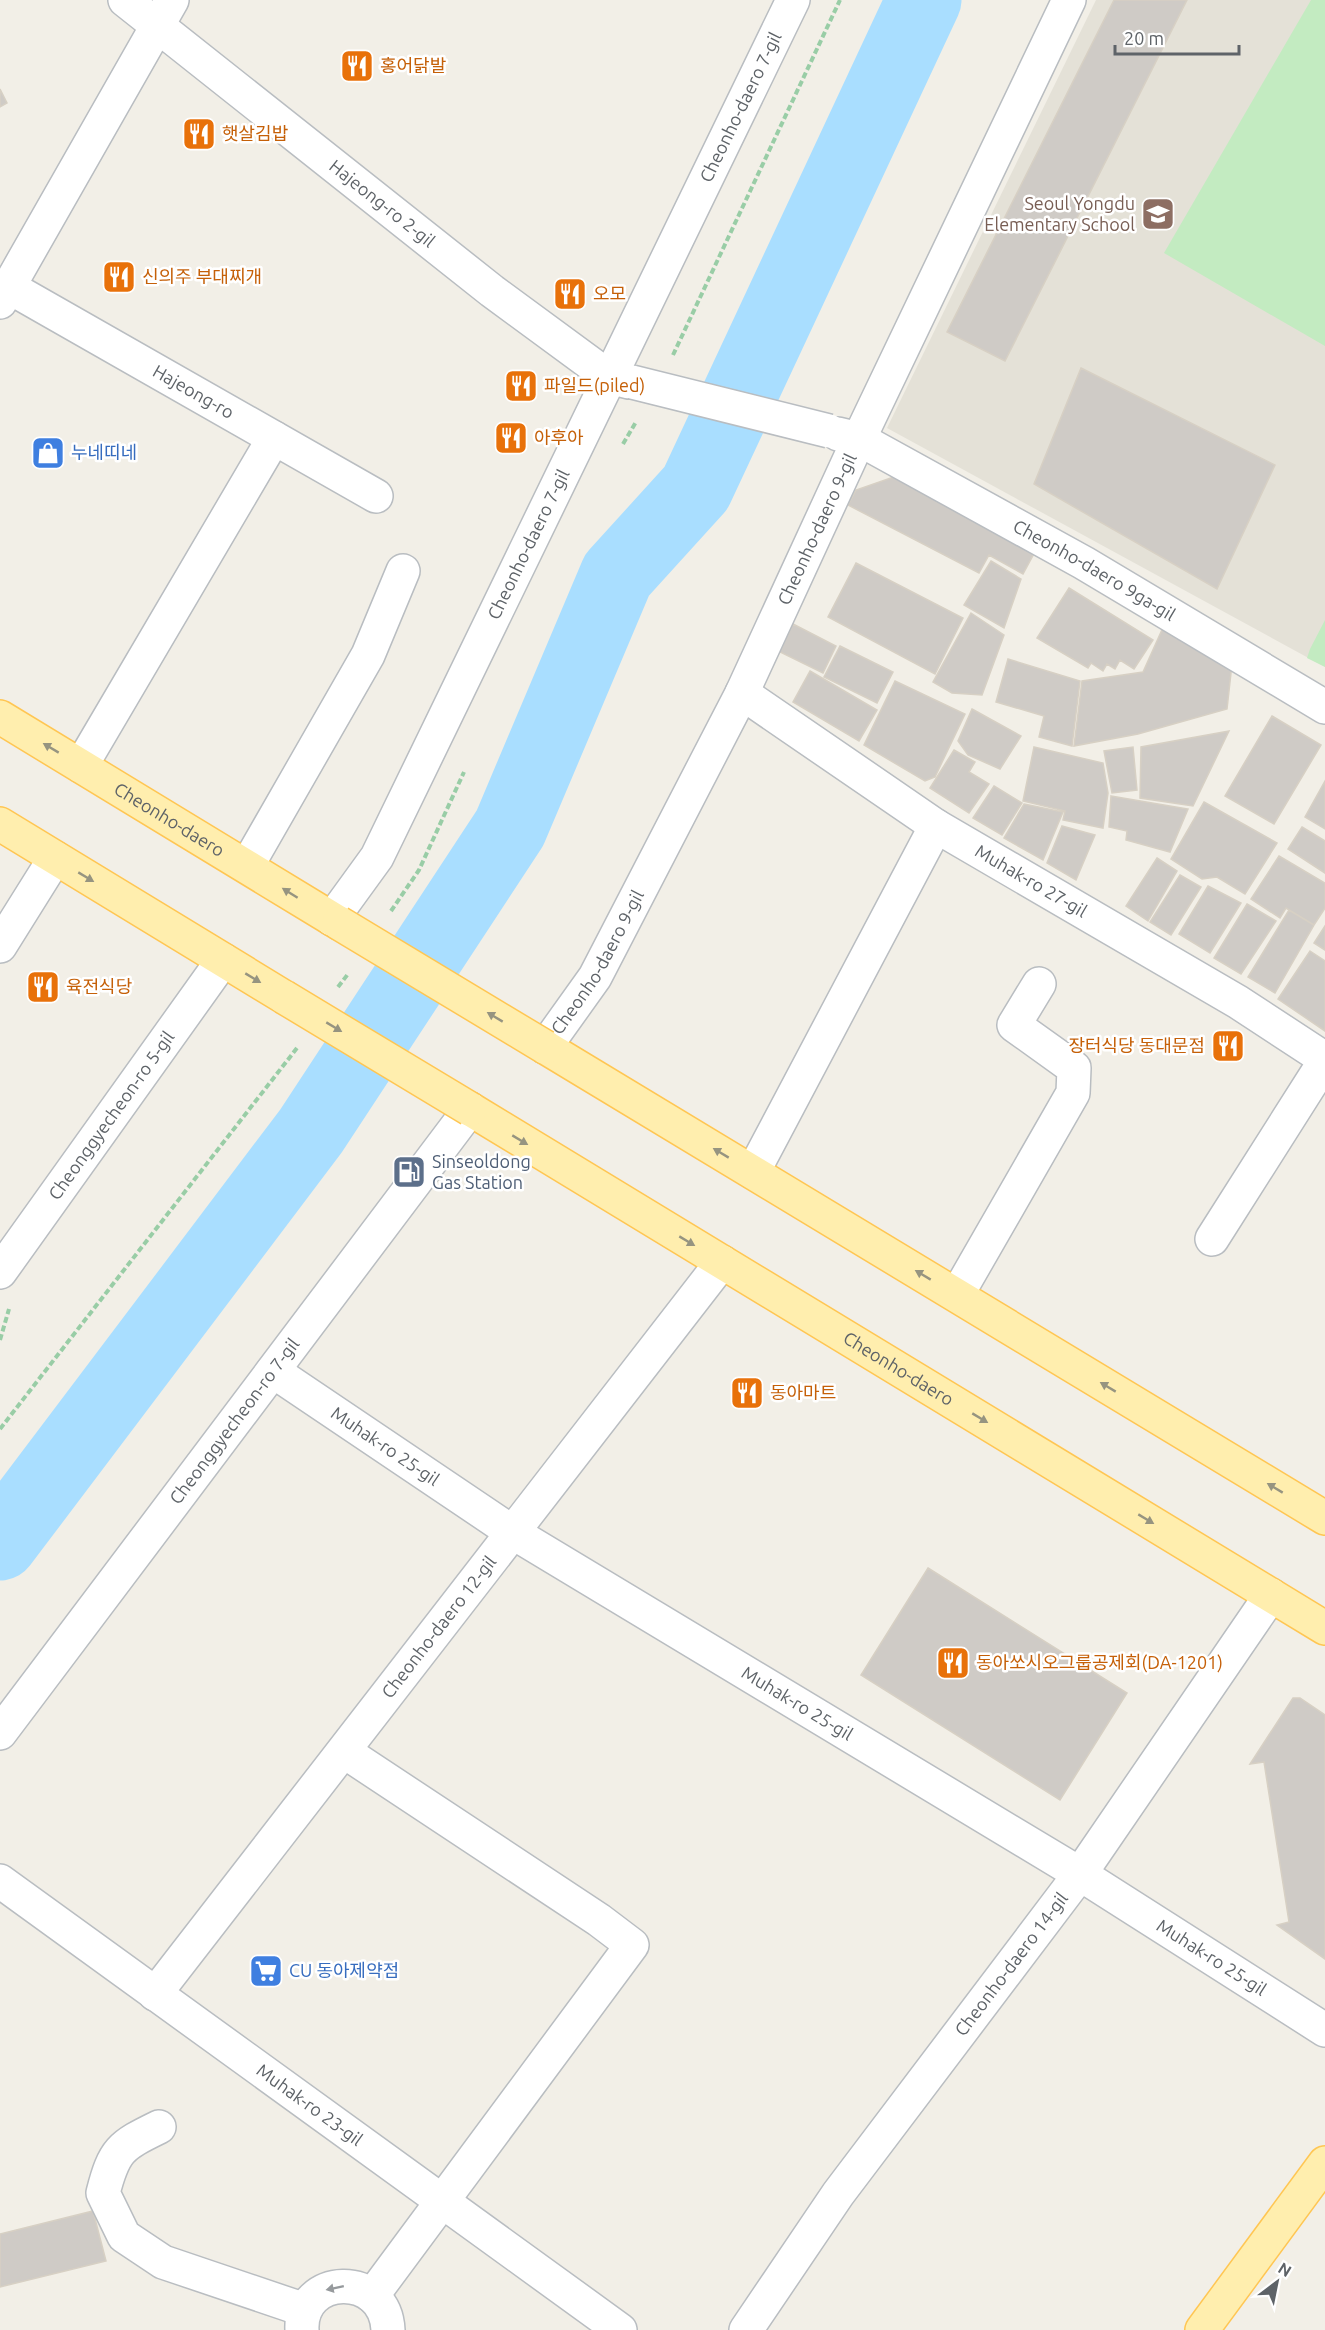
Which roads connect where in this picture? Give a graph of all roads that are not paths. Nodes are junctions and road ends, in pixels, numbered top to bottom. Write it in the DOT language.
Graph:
graph roads {
  1 [pos="125,0"];
  2 [pos="793,0"];
  3 [pos="1069,0"];
  4 [pos="165,13"];
  5 [pos="4,294"];
  6 [pos="621,380"];
  7 [pos="844,435"];
  8 [pos="274,438"];
  9 [pos="376,496"];
  10 [pos="403,571"];
  11 [pos="742,693"];
  12 [pos="1325,707"];
  13 [pos="0,717"];
  14 [pos="81,766"];
  15 [pos="0,824"];
  16 [pos="936,826"];
  17 [pos="55,858"];
  18 [pos="247,866"];
  19 [pos="336,921"];
  20 [pos="0,946"];
  21 [pos="223,960"];
  22 [pos="1039,984"];
  23 [pos="545,1047"];
  24 [pos="1325,1060"];
  25 [pos="470,1109"];
  26 [pos="753,1172"];
  27 [pos="1212,1239"];
  28 [pos="722,1262"];
  29 [pos="0,1272"];
  30 [pos="957,1295"];
  31 [pos="273,1371"];
  32 [pos="1325,1518"];
  33 [pos="512,1532"];
  34 [pos="1271,1595"];
  35 [pos="1325,1628"];
  36 [pos="0,1733"];
  37 [pos="345,1752"];
  38 [pos="1080,1874"];
  39 [pos="0,1881"];
  40 [pos="155,1994"];
  41 [pos="1325,2030"];
  42 [pos="159,2127"];
  43 [pos="1325,2163"];
  44 [pos="442,2202"];
  45 [pos="372,2296"];
  46 [pos="304,2320"];
  47 [pos="388,2330"];
  48 [pos="620,2330"];
  49 [pos="746,2330"];
  50 [pos="1202,2330"];
  1 -- 4 [label="street, Hajeong-ro 2-gil"];
  2 -- 6 [label="street, Cheonho-daero 7-gil"];
  3 -- 7 [label="street, Cheonho-daero 9-gil"];
  4 -- 5 [label="street, Hajeong-ro"];
  4 -- 6 [label="street, Hajeong-ro 2-gil"];
  5 -- 8 [label="street, Hajeong-ro"];
  6 -- 7 [label="street, Cheonho-daero 9ga-gil, bridge"];
  6 -- 19 [label="street, Cheonho-daero 7-gil"];
  7 -- 11 [label="street, Cheonho-daero 9-gil"];
  7 -- 12 [label="street, Cheonho-daero 9ga-gil"];
  8 -- 9 [label="street, Hajeong-ro"];
  8 -- 14 [label="street"];
  10 -- 18 [label="street"];
  11 -- 16 [label="street, Muhak-ro 27-gil"];
  11 -- 23 [label="street, Cheonho-daero 9-gil"];
  14 -- 13 [label="main road, Cheonho-daero, one-way"];
  14 -- 18 [label="main road, Cheonho-daero"];
  15 -- 17 [label="main road"];
  16 -- 24 [label="street, Muhak-ro 27-gil"];
  16 -- 26 [label="street"];
  17 -- 20 [label="street"];
  17 -- 21 [label="main road, one-way"];
  19 -- 18 [label="main road, Cheonho-daero, one-way"];
  23 -- 19 [label="main road, Cheonho-daero, one-way, bridge"];
  21 -- 25 [label="main road, Cheonho-daero, one-way, bridge"];
  21 -- 29 [label="street, Cheonggyecheon-ro 5-gil"];
  22 -- 30 [label="street"];
  26 -- 23 [label="main road, one-way"];
  24 -- 27 [label="street"];
  25 -- 28 [label="main road, Cheonho-daero, one-way"];
  25 -- 31 [label="street, Cheonggyecheon-ro 7-gil"];
  30 -- 26 [label="main road, one-way"];
  28 -- 33 [label="street, Cheonho-daero 12-gil"];
  28 -- 34 [label="main road, Cheonho-daero, one-way"];
  32 -- 30 [label="main road, one-way"];
  31 -- 33 [label="street, Muhak-ro 25-gil"];
  31 -- 36 [label="street, Cheonggyecheon-ro 7-gil"];
  33 -- 37 [label="street, Cheonho-daero 12-gil"];
  33 -- 38 [label="street, Muhak-ro 25-gil"];
  34 -- 35 [label="main road, Cheonho-daero"];
  34 -- 38 [label="street, Cheonho-daero 14-gil"];
  37 -- 40 [label="street, Cheonho-daero 12-gil"];
  37 -- 44 [label="street"];
  38 -- 41 [label="street, Muhak-ro 25-gil"];
  38 -- 49 [label="street, Cheonho-daero 14-gil"];
  39 -- 40 [label="street, Muhak-ro 23-gil"];
  40 -- 44 [label="street, Muhak-ro 23-gil"];
  42 -- 46 [label="street"];
  43 -- 50 [label="main road"];
  44 -- 45 [label="street"];
  44 -- 48 [label="street, Muhak-ro 23-gil"];
  45 -- 46 [label="street, one-way"];
  45 -- 47 [label="street"];
}
